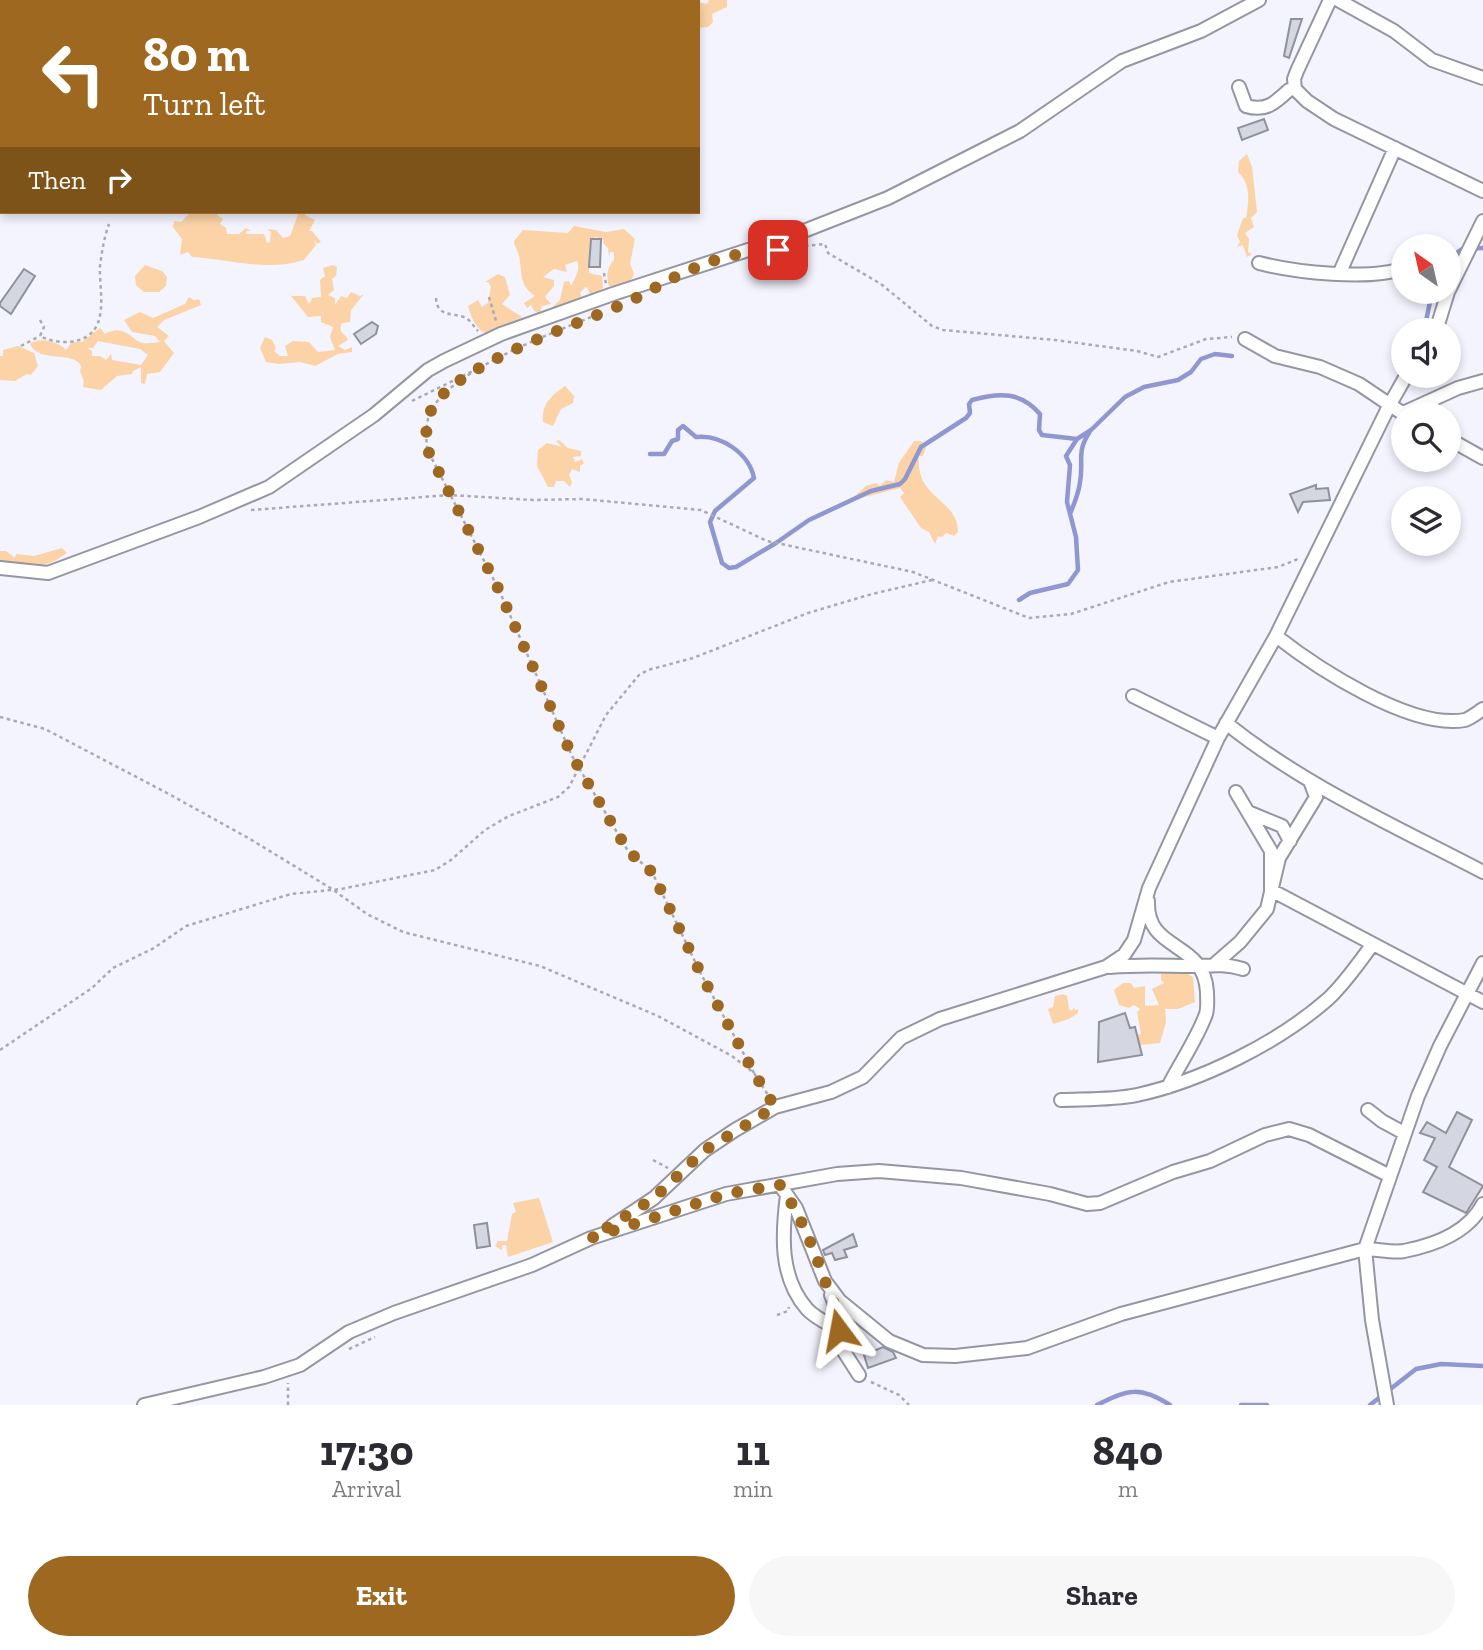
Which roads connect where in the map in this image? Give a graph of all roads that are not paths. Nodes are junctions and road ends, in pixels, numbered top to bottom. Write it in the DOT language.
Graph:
graph roads {
  1 [pos="1259,0"];
  2 [pos="1330,0"];
  3 [pos="1338,0"];
  4 [pos="1483,78"];
  5 [pos="1291,85"];
  6 [pos="1240,87"];
  7 [pos="1395,148"];
  8 [pos="1483,191"];
  9 [pos="1483,221"];
  10 [pos="1461,255"];
  11 [pos="1259,263"];
  12 [pos="1391,271"];
  13 [pos="1340,272"];
  14 [pos="1245,340"];
  15 [pos="1483,381"];
  16 [pos="1399,388"];
  17 [pos="1429,402"];
  18 [pos="1389,406"];
  19 [pos="1461,446"];
  20 [pos="1483,458"];
  21 [pos="0,568"];
  22 [pos="1276,636"];
  23 [pos="1133,696"];
  24 [pos="1483,709"];
  25 [pos="1226,723"];
  26 [pos="1218,738"];
  27 [pos="1310,780"];
  28 [pos="1236,792"];
  29 [pos="1248,812"];
  30 [pos="1308,815"];
  31 [pos="1282,826"];
  32 [pos="1290,841"];
  33 [pos="1483,872"];
  34 [pos="1149,888"];
  35 [pos="1271,890"];
  36 [pos="1373,945"];
  37 [pos="1216,963"];
  38 [pos="1483,963"];
  39 [pos="1201,966"];
  40 [pos="1106,967"];
  41 [pos="1242,970"];
  42 [pos="1468,994"];
  43 [pos="1483,1002"];
  44 [pos="1168,1087"];
  45 [pos="1062,1100"];
  46 [pos="1368,1110"];
  47 [pos="1404,1133"];
  48 [pos="1388,1175"];
  49 [pos="784,1190"];
  50 [pos="1483,1204"];
  51 [pos="591,1238"];
  52 [pos="1365,1249"];
  53 [pos="825,1281"];
  54 [pos="839,1330"];
  55 [pos="859,1375"];
  56 [pos="144,1405"];
  57 [pos="1387,1405"];
  1 -- 21 [label="street"];
  2 -- 5 [label="street"];
  3 -- 4 [label="street"];
  5 -- 6 [label="street"];
  5 -- 7 [label="street"];
  7 -- 8 [label="street"];
  7 -- 13 [label="street"];
  9 -- 10 [label="street"];
  11 -- 13 [label="street"];
  12 -- 13 [label="street"];
  14 -- 18 [label="street"];
  15 -- 17 [label="street"];
  16 -- 18 [label="street"];
  18 -- 22 [label="street"];
  19 -- 20 [label="street"];
  22 -- 24 [label="street"];
  22 -- 25 [label="street"];
  23 -- 26 [label="street"];
  25 -- 26 [label="street"];
  25 -- 27 [label="street"];
  26 -- 34 [label="street"];
  27 -- 30 [label="street"];
  27 -- 33 [label="street"];
  28 -- 29 [label="street"];
  29 -- 31 [label="street"];
  29 -- 35 [label="street"];
  30 -- 31 [label="street"];
  30 -- 32 [label="street"];
  31 -- 32 [label="street"];
  32 -- 35 [label="street"];
  34 -- 39 [label="street"];
  34 -- 40 [label="street"];
  35 -- 36 [label="street"];
  35 -- 37 [label="street"];
  36 -- 42 [label="street"];
  36 -- 44 [label="street"];
  37 -- 39 [label="street"];
  37 -- 41 [label="street"];
  38 -- 42 [label="street"];
  39 -- 40 [label="street"];
  39 -- 44 [label="street"];
  40 -- 51 [label="street"];
  42 -- 43 [label="street"];
  42 -- 47 [label="street"];
  44 -- 45 [label="street"];
  46 -- 47 [label="street"];
  47 -- 48 [label="street"];
  48 -- 49 [label="street"];
  48 -- 52 [label="street"];
  49 -- 51 [label="street"];
  49 -- 53 [label="street"];
  49 -- 54 [label="street"];
  50 -- 52 [label="street"];
  51 -- 56 [label="street"];
  52 -- 53 [label="street"];
  52 -- 57 [label="street"];
  53 -- 54 [label="street"];
  54 -- 55 [label="street"];
}
